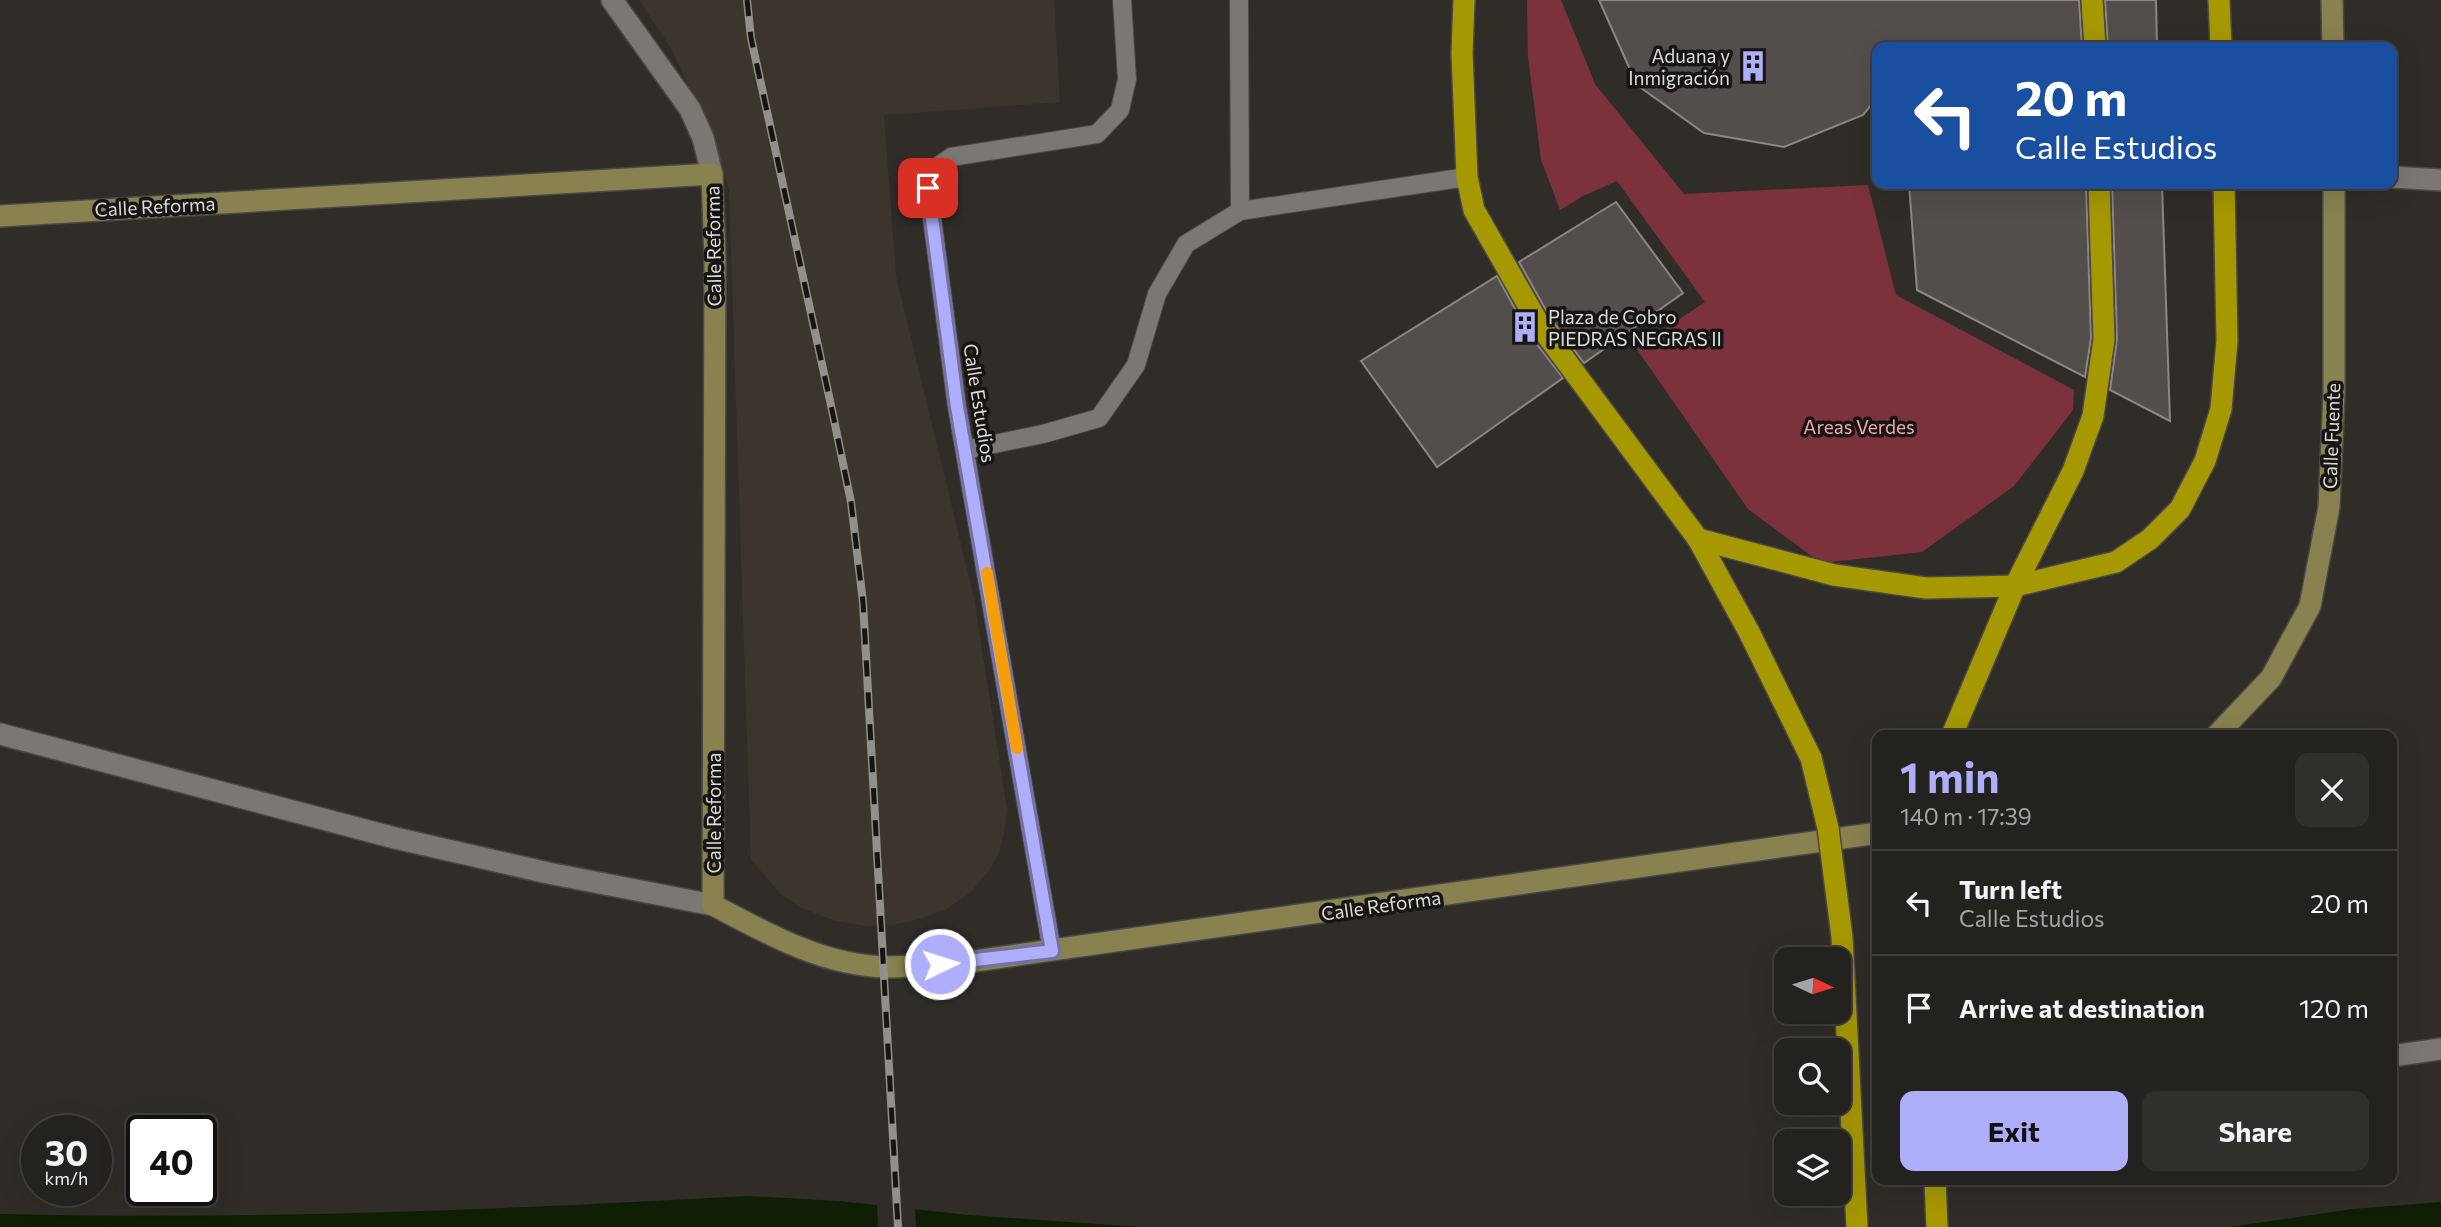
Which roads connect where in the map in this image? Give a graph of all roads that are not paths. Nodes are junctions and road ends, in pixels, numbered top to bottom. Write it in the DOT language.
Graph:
graph roads {
  1 [pos="612,0"];
  2 [pos="1122,0"];
  3 [pos="1239,0"];
  4 [pos="1464,0"];
  5 [pos="2092,0"];
  6 [pos="2219,0"];
  7 [pos="2332,0"];
  8 [pos="2095,42"];
  9 [pos="2221,42"];
  10 [pos="2333,42"];
  11 [pos="712,174"];
  12 [pos="1467,177"];
  13 [pos="2397,177"];
  14 [pos="2441,180"];
  15 [pos="2099,189"];
  16 [pos="2224,189"];
  17 [pos="2334,189"];
  18 [pos="1241,211"];
  19 [pos="0,216"];
  20 [pos="965,450"];
  21 [pos="1698,538"];
  22 [pos="2015,586"];
  23 [pos="1953,730"];
  24 [pos="2222,730"];
  25 [pos="0,734"];
  26 [pos="1872,834"];
  27 [pos="713,905"];
  28 [pos="1052,951"];
  29 [pos="2441,1049"];
  30 [pos="2397,1055"];
  31 [pos="1935,1185"];
  32 [pos="1857,1227"];
  33 [pos="1937,1227"];
  1 -- 11 [label="street"];
  2 -- 20 [label="lane, Calle Estudios"];
  3 -- 18 [label="lane"];
  4 -- 12 [label="highway"];
  5 -- 8 [label="highway"];
  6 -- 9 [label="highway"];
  7 -- 10 [label="street"];
  11 -- 19 [label="street, Calle Reforma"];
  11 -- 27 [label="street, Calle Reforma"];
  12 -- 18 [label="lane"];
  12 -- 21 [label="highway"];
  13 -- 14 [label="street"];
  15 -- 22 [label="highway"];
  16 -- 22 [label="highway"];
  17 -- 24 [label="street, Calle Fuente"];
  18 -- 20 [label="lane"];
  20 -- 28 [label="lane, Calle Estudios"];
  21 -- 22 [label="highway"];
  21 -- 32 [label="highway, bridge"];
  22 -- 23 [label="highway"];
  25 -- 27 [label="street"];
  26 -- 28 [label="street, Calle Reforma"];
  27 -- 28 [label="street, Calle Reforma"];
  29 -- 30 [label="street"];
  31 -- 33 [label="highway"];
}
